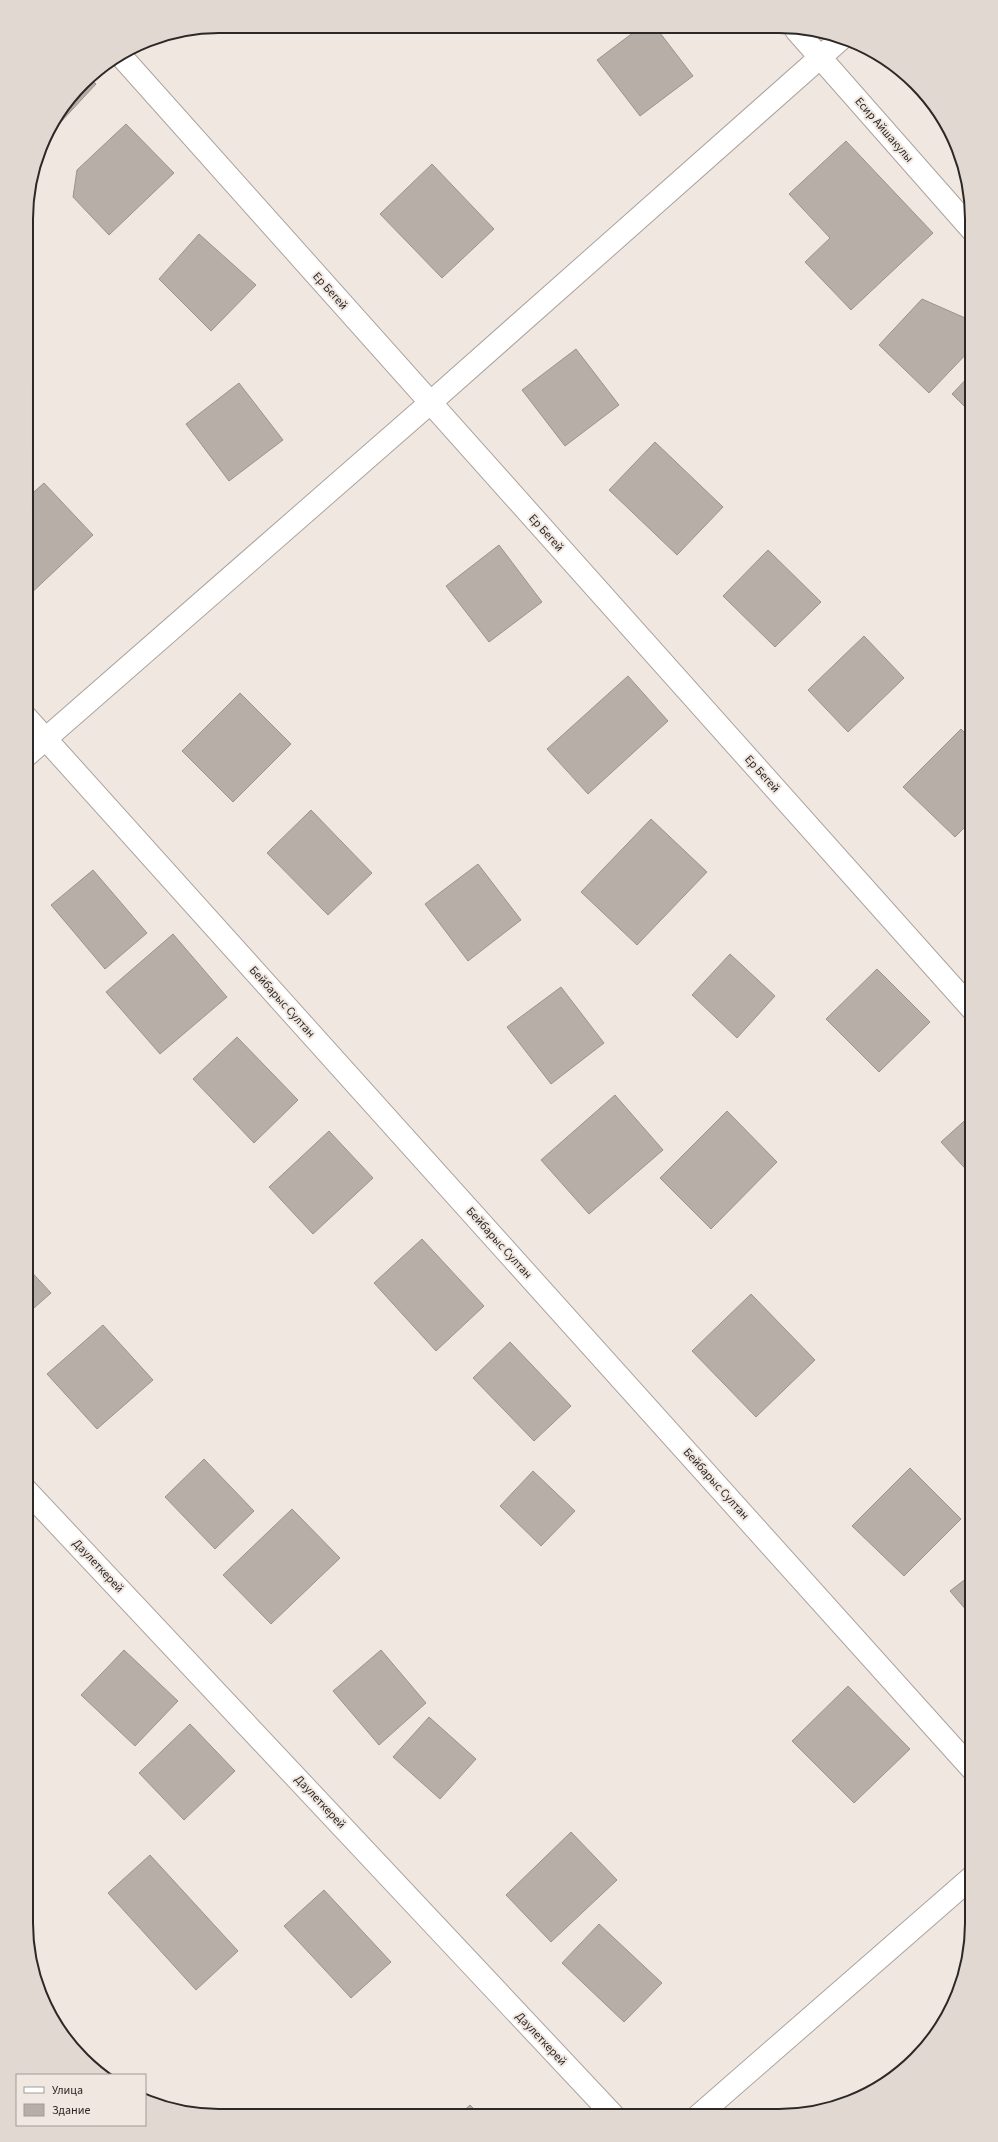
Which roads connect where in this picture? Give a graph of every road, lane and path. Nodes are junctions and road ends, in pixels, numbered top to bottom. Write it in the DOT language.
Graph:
graph roads {
  1 [pos="800,34"];
  2 [pos="837,42"];
  3 [pos="820,57"];
  4 [pos="124,59"];
  5 [pos="965,222"];
  6 [pos="430,403"];
  7 [pos="33,725"];
  8 [pos="46,739"];
  9 [pos="33,750"];
  10 [pos="965,1001"];
  11 [pos="33,1497"];
  12 [pos="965,1761"];
  13 [pos="965,1883"];
  14 [pos="607,2109"];
  15 [pos="706,2109"];
  1 -- 3 [label="street, Есир Айшакулы"];
  2 -- 3 [label="street"];
  3 -- 5 [label="street, Есир Айшакулы"];
  3 -- 6 [label="street"];
  4 -- 6 [label="street, Ер Бегей"];
  6 -- 8 [label="street"];
  6 -- 10 [label="street, Ер Бегей"];
  7 -- 8 [label="street, Бейбарыс Султан"];
  8 -- 9 [label="street"];
  8 -- 12 [label="street, Бейбарыс Султан"];
  11 -- 14 [label="street, Даулеткерей"];
  13 -- 15 [label="street"];
}
